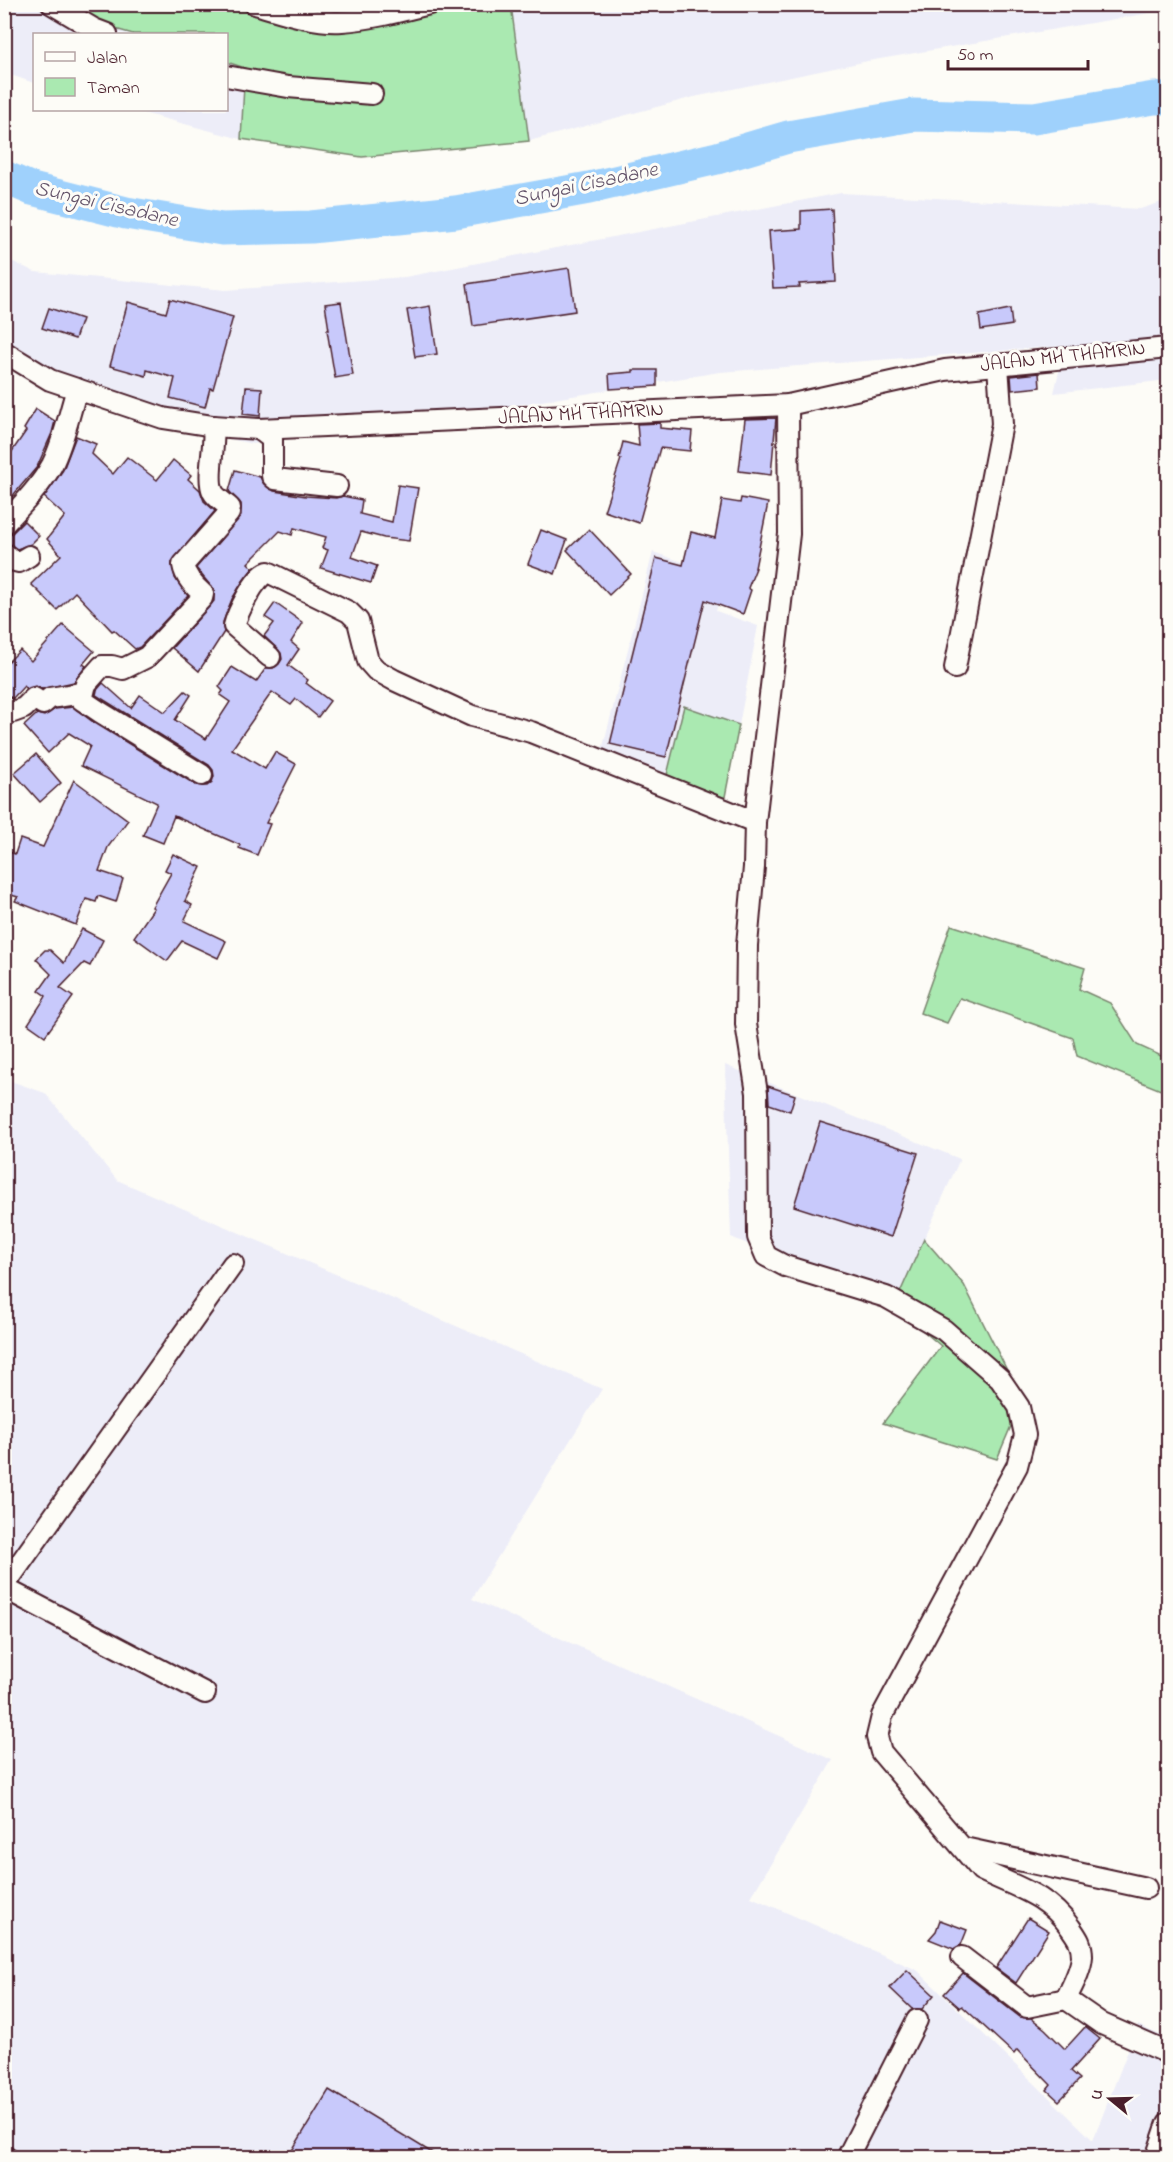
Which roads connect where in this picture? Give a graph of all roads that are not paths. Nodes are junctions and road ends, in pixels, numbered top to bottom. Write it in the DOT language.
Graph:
graph roads {
  1 [pos="52,4"];
  2 [pos="255,4"];
  3 [pos="429,4"];
  4 [pos="104,33"];
  5 [pos="228,76"];
  6 [pos="372,94"];
  7 [pos="1168,348"];
  8 [pos="4,352"];
  9 [pos="998,365"];
  10 [pos="76,393"];
  11 [pos="788,405"];
  12 [pos="214,431"];
  13 [pos="266,434"];
  14 [pos="337,486"];
  15 [pos="4,524"];
  16 [pos="4,553"];
  17 [pos="29,556"];
  18 [pos="270,657"];
  19 [pos="955,668"];
  20 [pos="82,693"];
  21 [pos="4,707"];
  22 [pos="202,775"];
  23 [pos="754,822"];
  24 [pos="233,1264"];
  25 [pos="4,1587"];
  26 [pos="205,1694"];
  27 [pos="964,1848"];
  28 [pos="1146,1888"];
  29 [pos="962,1957"];
  30 [pos="1066,1999"];
  31 [pos="917,2020"];
  32 [pos="1168,2053"];
  33 [pos="1168,2123"];
  34 [pos="847,2157"];
  35 [pos="1156,2157"];
  1 -- 4 [label="street"];
  2 -- 3 [label="street"];
  5 -- 6 [label="street"];
  7 -- 9 [label="street, JALAN MH THAMRIN"];
  8 -- 10 [label="street, JALAN MH THAMRIN"];
  9 -- 11 [label="street, JALAN MH THAMRIN"];
  9 -- 19 [label="street"];
  10 -- 12 [label="street, JALAN MH THAMRIN"];
  10 -- 15 [label="street"];
  11 -- 13 [label="street, JALAN MH THAMRIN"];
  11 -- 23 [label="street"];
  12 -- 13 [label="street, JALAN MH THAMRIN"];
  12 -- 20 [label="street"];
  13 -- 14 [label="street"];
  16 -- 17 [label="street"];
  18 -- 23 [label="street"];
  20 -- 21 [label="street"];
  20 -- 22 [label="street"];
  23 -- 27 [label="street"];
  24 -- 25 [label="street"];
  25 -- 26 [label="street"];
  27 -- 28 [label="street"];
  27 -- 30 [label="street"];
  29 -- 30 [label="street"];
  30 -- 32 [label="street"];
  31 -- 34 [label="street"];
  33 -- 35 [label="street"];
}
